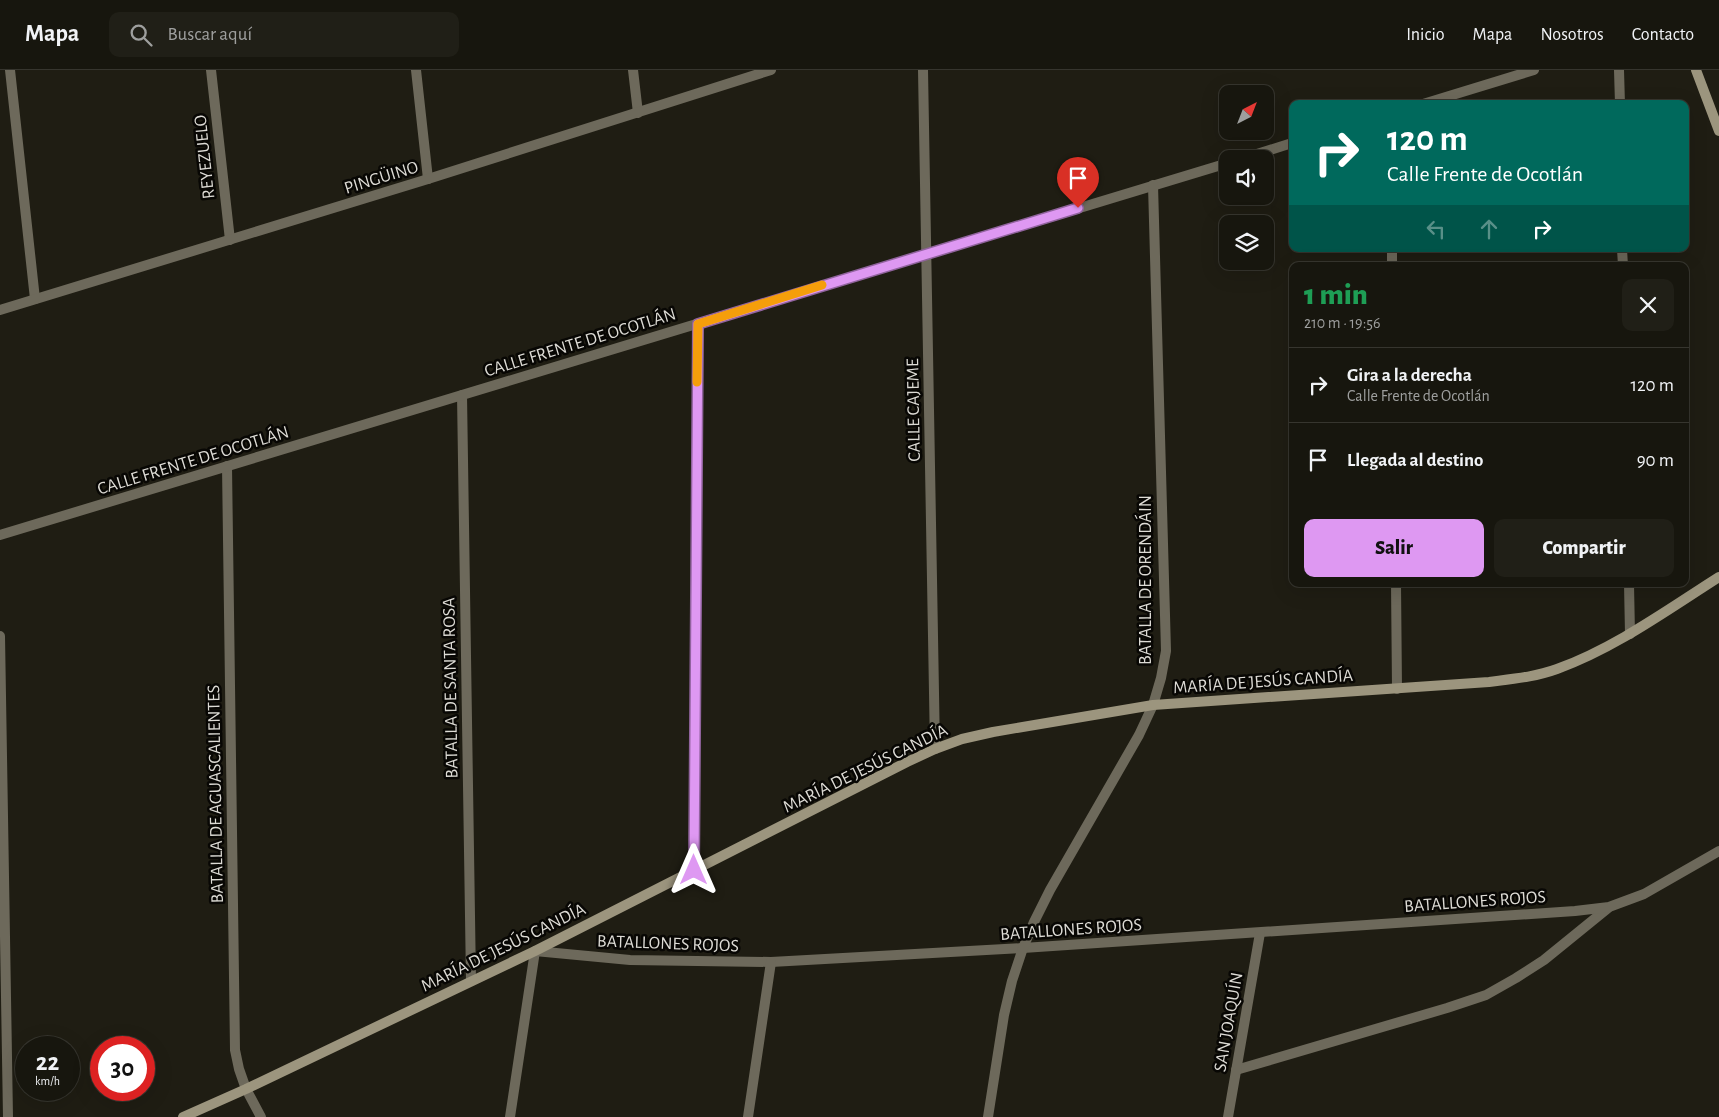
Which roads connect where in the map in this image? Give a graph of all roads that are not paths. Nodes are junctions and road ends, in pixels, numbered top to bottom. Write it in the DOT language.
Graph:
graph roads {
  1 [pos="10,70"];
  2 [pos="211,70"];
  3 [pos="416,70"];
  4 [pos="633,70"];
  5 [pos="771,70"];
  6 [pos="923,70"];
  7 [pos="1534,70"];
  8 [pos="1619,70"];
  9 [pos="1696,70"];
  10 [pos="1435,100"];
  11 [pos="1620,100"];
  12 [pos="638,113"];
  13 [pos="1719,131"];
  14 [pos="1289,144"];
  15 [pos="1270,150"];
  16 [pos="1219,166"];
  17 [pos="428,179"];
  18 [pos="1154,185"];
  19 [pos="230,240"];
  20 [pos="926,253"];
  21 [pos="35,299"];
  22 [pos="0,310"];
  23 [pos="698,324"];
  24 [pos="462,395"];
  25 [pos="227,466"];
  26 [pos="0,535"];
  27 [pos="1719,576"];
  28 [pos="1396,587"];
  29 [pos="1629,587"];
  30 [pos="1630,634"];
  31 [pos="0,636"];
  32 [pos="1397,688"];
  33 [pos="1153,705"];
  34 [pos="1,720"];
  35 [pos="935,749"];
  36 [pos="1719,852"];
  37 [pos="694,870"];
  38 [pos="1609,907"];
  39 [pos="1260,933"];
  40 [pos="1023,948"];
  41 [pos="536,951"];
  42 [pos="771,962"];
  43 [pos="471,981"];
  44 [pos="1236,1070"];
  45 [pos="246,1089"];
  46 [pos="8,1117"];
  47 [pos="183,1117"];
  48 [pos="261,1117"];
  49 [pos="510,1117"];
  50 [pos="748,1117"];
  51 [pos="988,1117"];
  52 [pos="1228,1117"];
  1 -- 21 [label="street"];
  2 -- 19 [label="street, REYEZUELO"];
  3 -- 17 [label="street"];
  4 -- 12 [label="street"];
  5 -- 12 [label="street, PINGÜINO"];
  6 -- 20 [label="street, CALLE CAJEME"];
  7 -- 10 [label="street"];
  8 -- 11 [label="street"];
  9 -- 13 [label="street"];
  12 -- 17 [label="street, PINGÜINO"];
  14 -- 15 [label="street"];
  16 -- 18 [label="street, CALLE FRENTE DE OCOTLÁN"];
  17 -- 19 [label="street, PINGÜINO"];
  18 -- 20 [label="street, CALLE FRENTE DE OCOTLÁN"];
  18 -- 33 [label="street, BATALLA DE ORENDÁIN"];
  19 -- 21 [label="street, PINGÜINO"];
  20 -- 23 [label="street, CALLE FRENTE DE OCOTLÁN"];
  20 -- 35 [label="street, CALLE CAJEME"];
  21 -- 22 [label="street, PINGÜINO"];
  23 -- 24 [label="street, CALLE FRENTE DE OCOTLÁN"];
  23 -- 37 [label="street"];
  24 -- 25 [label="street, CALLE FRENTE DE OCOTLÁN"];
  24 -- 43 [label="street, BATALLA DE SANTA ROSA"];
  25 -- 26 [label="street, CALLE FRENTE DE OCOTLÁN"];
  25 -- 45 [label="street, BATALLA DE AGUASCALIENTES"];
  27 -- 30 [label="street, MARÍA DE JESÚS CANDÍA"];
  28 -- 32 [label="street"];
  29 -- 30 [label="street"];
  30 -- 32 [label="street, MARÍA DE JESÚS CANDÍA"];
  31 -- 34 [label="street"];
  32 -- 33 [label="street, MARÍA DE JESÚS CANDÍA"];
  33 -- 35 [label="street, MARÍA DE JESÚS CANDÍA"];
  33 -- 40 [label="street, BATALLA DE ORENDÁIN"];
  34 -- 46 [label="street"];
  35 -- 37 [label="street, MARÍA DE JESÚS CANDÍA"];
  36 -- 38 [label="street, BATALLONES ROJOS"];
  37 -- 41 [label="street, MARÍA DE JESÚS CANDÍA"];
  38 -- 39 [label="street, BATALLONES ROJOS"];
  38 -- 44 [label="street, BATALLONES ROJOS"];
  39 -- 40 [label="street, BATALLONES ROJOS"];
  39 -- 44 [label="street, SAN JOAQUÍN"];
  40 -- 42 [label="street, BATALLONES ROJOS"];
  40 -- 51 [label="street, BATALLA DE ORENDÁIN"];
  41 -- 42 [label="street, BATALLONES ROJOS"];
  41 -- 43 [label="street, MARÍA DE JESÚS CANDÍA"];
  41 -- 49 [label="street"];
  42 -- 50 [label="street"];
  43 -- 45 [label="street, MARÍA DE JESÚS CANDÍA"];
  44 -- 52 [label="street, SAN JOAQUÍN"];
  45 -- 47 [label="street, MARÍA DE JESÚS CANDÍA"];
  45 -- 48 [label="street, BATALLA DE AGUASCALIENTES"];
}
